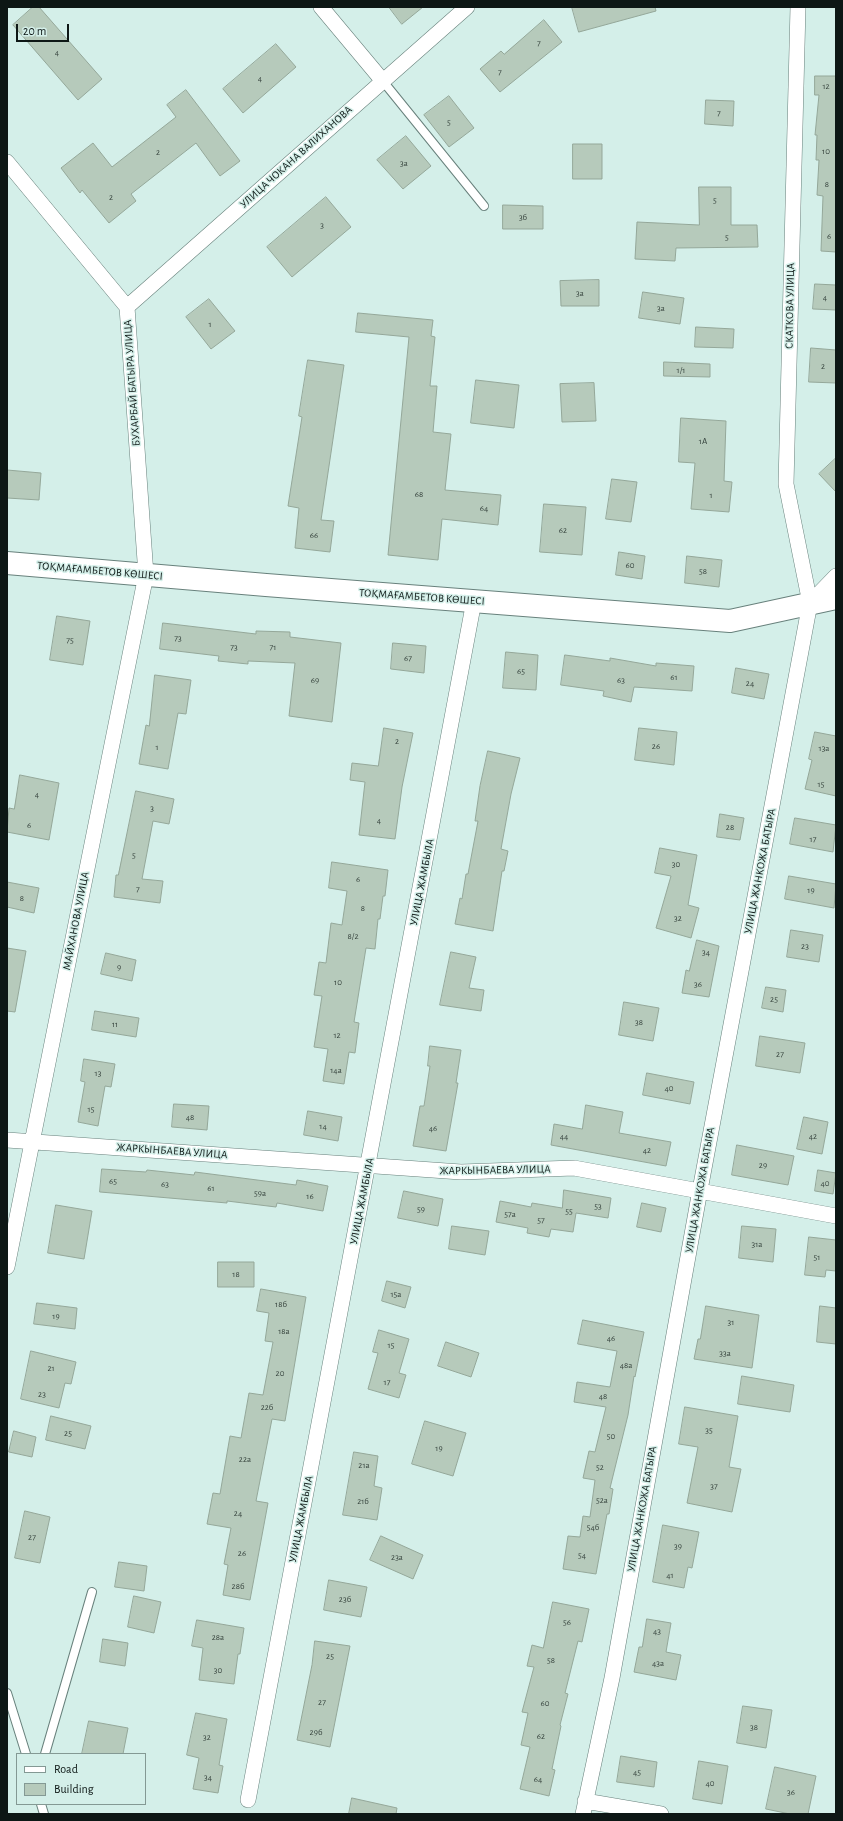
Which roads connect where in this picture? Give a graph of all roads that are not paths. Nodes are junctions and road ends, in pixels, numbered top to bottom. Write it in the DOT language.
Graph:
graph roads {
  1 [pos="321,7"];
  2 [pos="467,7"];
  3 [pos="798,7"];
  4 [pos="382,80"];
  5 [pos="7,162"];
  6 [pos="484,206"];
  7 [pos="127,307"];
  8 [pos="7,564"];
  9 [pos="146,575"];
  10 [pos="836,576"];
  11 [pos="836,598"];
  12 [pos="474,602"];
  13 [pos="810,603"];
  14 [pos="7,1140"];
  15 [pos="32,1141"];
  16 [pos="369,1166"];
  17 [pos="700,1190"];
  18 [pos="836,1216"];
  19 [pos="7,1267"];
  20 [pos="92,1592"];
  21 [pos="7,1693"];
  22 [pos="26,1753"];
  23 [pos="45,1753"];
  24 [pos="248,1800"];
  25 [pos="584,1807"];
  26 [pos="661,1814"];
  1 -- 4 [label="street"];
  2 -- 4 [label="street, УЛИЦА ЧОКАНА ВАЛИХАНОВА"];
  3 -- 13 [label="street, СКАТКОВА УЛИЦА"];
  4 -- 6 [label="lane"];
  4 -- 7 [label="street, УЛИЦА ЧОКАНА ВАЛИХАНОВА"];
  5 -- 7 [label="street, БУХАРБАЙ БАТЫРА УЛИЦА"];
  7 -- 9 [label="street, БУХАРБАЙ БАТЫРА УЛИЦА"];
  8 -- 9 [label="street, ТОҚМАҒАМБЕТОВ КӨШЕСІ"];
  9 -- 12 [label="street, ТОҚМАҒАМБЕТОВ КӨШЕСІ"];
  9 -- 15 [label="street, МАЙХАНОВА УЛИЦА"];
  10 -- 13 [label="street"];
  11 -- 13 [label="street, ТОҚМАҒАМБЕТОВ КӨШЕСІ"];
  12 -- 13 [label="street, ТОҚМАҒАМБЕТОВ КӨШЕСІ"];
  12 -- 16 [label="street, УЛИЦА ЖАМБЫЛА"];
  13 -- 17 [label="street, УЛИЦА ЖАНКОЖА БАТЫРА"];
  14 -- 15 [label="street, ЖАРКЫНБАЕВА УЛИЦА"];
  15 -- 16 [label="street, ЖАРКЫНБАЕВА УЛИЦА"];
  15 -- 19 [label="street, МАЙХАНОВА УЛИЦА"];
  16 -- 17 [label="street, ЖАРКЫНБАЕВА УЛИЦА"];
  16 -- 24 [label="street, УЛИЦА ЖАМБЫЛА"];
  17 -- 18 [label="street, ЖАРКЫНБАЕВА УЛИЦА"];
  17 -- 25 [label="street, УЛИЦА ЖАНКОЖА БАТЫРА"];
  20 -- 23 [label="lane"];
  21 -- 22 [label="lane"];
  25 -- 26 [label="street"];
}
